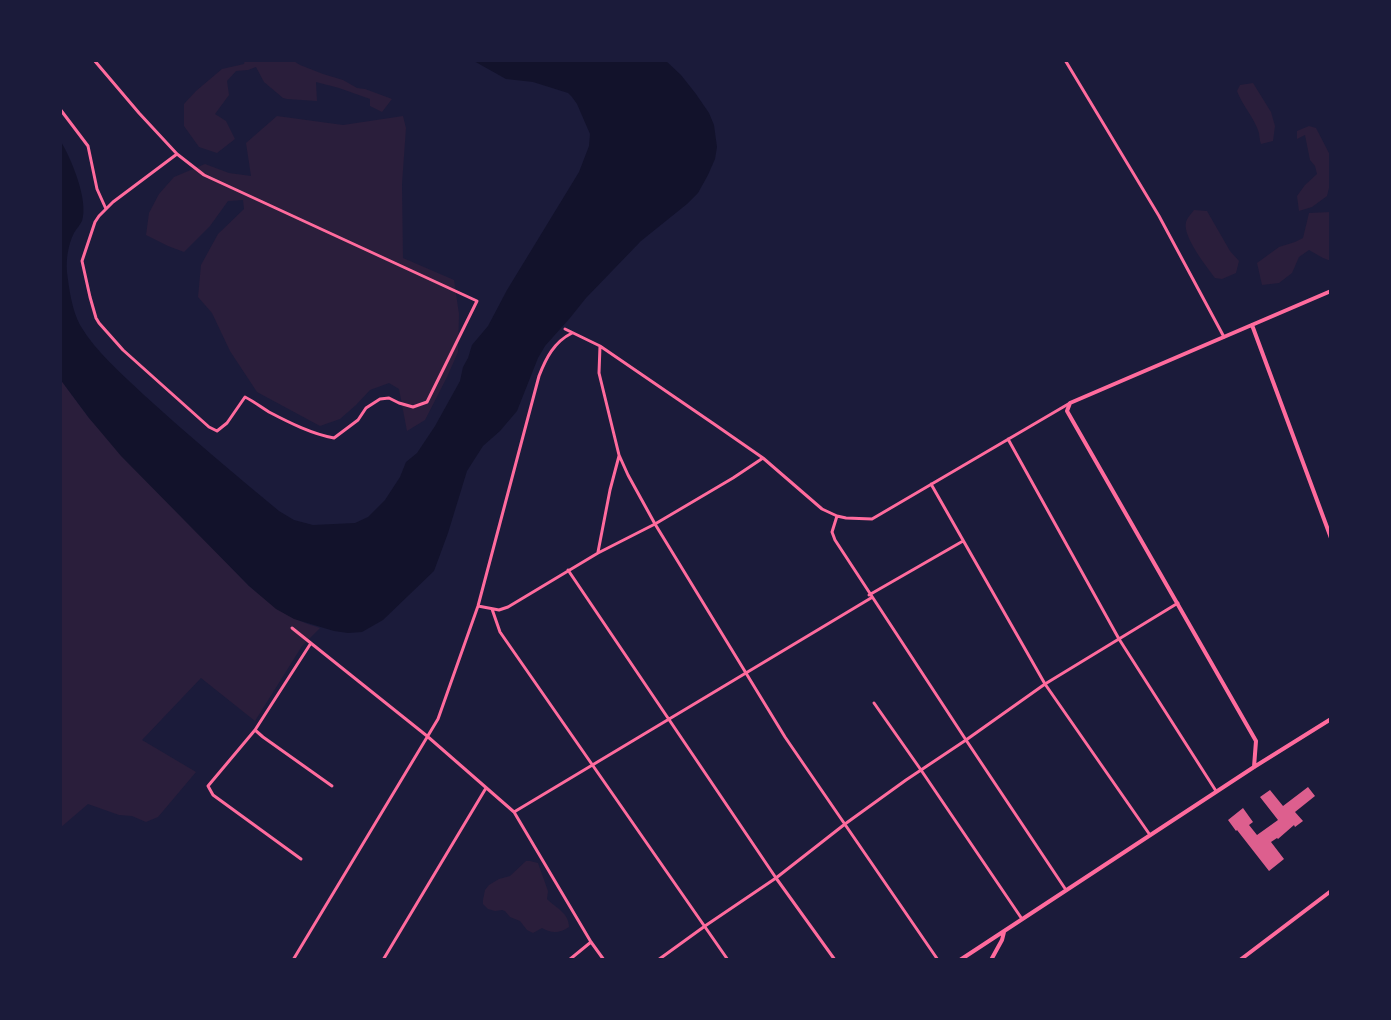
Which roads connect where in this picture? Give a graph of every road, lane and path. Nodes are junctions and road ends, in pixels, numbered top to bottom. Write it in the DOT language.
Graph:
graph roads {
  1 [pos="94,60"];
  2 [pos="1065,60"];
  3 [pos="60,109"];
  4 [pos="177,154"];
  5 [pos="106,209"];
  6 [pos="1331,291"];
  7 [pos="1252,326"];
  8 [pos="566,329"];
  9 [pos="572,333"];
  10 [pos="1224,337"];
  11 [pos="600,346"];
  12 [pos="1070,403"];
  13 [pos="1008,439"];
  14 [pos="619,455"];
  15 [pos="763,458"];
  16 [pos="931,484"];
  17 [pos="837,516"];
  18 [pos="655,524"];
  19 [pos="1331,538"];
  20 [pos="963,541"];
  21 [pos="598,553"];
  22 [pos="568,570"];
  23 [pos="871,596"];
  24 [pos="1178,603"];
  25 [pos="478,606"];
  26 [pos="492,609"];
  27 [pos="292,628"];
  28 [pos="1119,639"];
  29 [pos="311,643"];
  30 [pos="746,673"];
  31 [pos="1045,684"];
  32 [pos="874,703"];
  33 [pos="669,719"];
  34 [pos="1331,719"];
  35 [pos="255,730"];
  36 [pos="427,736"];
  37 [pos="966,740"];
  38 [pos="592,765"];
  39 [pos="1254,767"];
  40 [pos="921,770"];
  41 [pos="332,786"];
  42 [pos="486,788"];
  43 [pos="1216,792"];
  44 [pos="514,812"];
  45 [pos="845,824"];
  46 [pos="1150,835"];
  47 [pos="301,859"];
  48 [pos="776,878"];
  49 [pos="1066,890"];
  50 [pos="1331,891"];
  51 [pos="1022,920"];
  52 [pos="705,926"];
  53 [pos="1004,931"];
  54 [pos="591,942"];
  55 [pos="293,960"];
  56 [pos="382,960"];
  57 [pos="569,960"];
  58 [pos="604,960"];
  59 [pos="658,960"];
  60 [pos="728,960"];
  61 [pos="836,960"];
  62 [pos="938,960"];
  63 [pos="960,960"];
  64 [pos="991,960"];
  65 [pos="1240,960"];
  1 -- 4 [label="street"];
  2 -- 10 [label="street"];
  3 -- 5 [label="street"];
  4 -- 5 [label="street"];
  4 -- 5 [label="street"];
  6 -- 7 [label="street"];
  7 -- 10 [label="street"];
  7 -- 19 [label="street"];
  8 -- 9 [label="street"];
  9 -- 11 [label="street"];
  9 -- 25 [label="street"];
  10 -- 12 [label="street"];
  11 -- 14 [label="street"];
  11 -- 15 [label="street"];
  12 -- 13 [label="street"];
  12 -- 24 [label="street"];
  13 -- 16 [label="street"];
  13 -- 28 [label="street"];
  14 -- 18 [label="street"];
  14 -- 21 [label="street"];
  15 -- 17 [label="street"];
  15 -- 18 [label="street"];
  16 -- 17 [label="street"];
  16 -- 20 [label="street"];
  17 -- 23 [label="street"];
  18 -- 21 [label="street"];
  18 -- 30 [label="street"];
  20 -- 23 [label="street"];
  20 -- 31 [label="street"];
  21 -- 22 [label="street"];
  22 -- 26 [label="street"];
  22 -- 33 [label="street"];
  23 -- 30 [label="street"];
  23 -- 37 [label="street"];
  24 -- 28 [label="street"];
  24 -- 39 [label="street"];
  25 -- 26 [label="street"];
  25 -- 36 [label="street"];
  26 -- 38 [label="street"];
  27 -- 29 [label="street"];
  28 -- 31 [label="street"];
  28 -- 43 [label="street"];
  29 -- 35 [label="street"];
  29 -- 36 [label="street"];
  30 -- 33 [label="street"];
  30 -- 45 [label="street"];
  31 -- 37 [label="street"];
  31 -- 46 [label="street"];
  32 -- 40 [label="street"];
  33 -- 38 [label="street"];
  33 -- 48 [label="street"];
  34 -- 39 [label="street"];
  35 -- 41 [label="street"];
  35 -- 47 [label="street"];
  36 -- 42 [label="street"];
  36 -- 55 [label="street"];
  37 -- 40 [label="street"];
  37 -- 49 [label="street"];
  38 -- 44 [label="street"];
  38 -- 52 [label="street"];
  39 -- 43 [label="street"];
  40 -- 45 [label="street"];
  40 -- 51 [label="street"];
  42 -- 44 [label="street"];
  42 -- 56 [label="street"];
  43 -- 46 [label="street"];
  44 -- 54 [label="street"];
  45 -- 48 [label="street"];
  45 -- 62 [label="street"];
  46 -- 49 [label="street"];
  48 -- 52 [label="street"];
  48 -- 61 [label="street"];
  49 -- 51 [label="street"];
  50 -- 65 [label="street"];
  51 -- 53 [label="street"];
  52 -- 59 [label="street"];
  52 -- 60 [label="street"];
  53 -- 63 [label="street"];
  53 -- 64 [label="street"];
  54 -- 57 [label="street"];
  54 -- 58 [label="street"];
}
